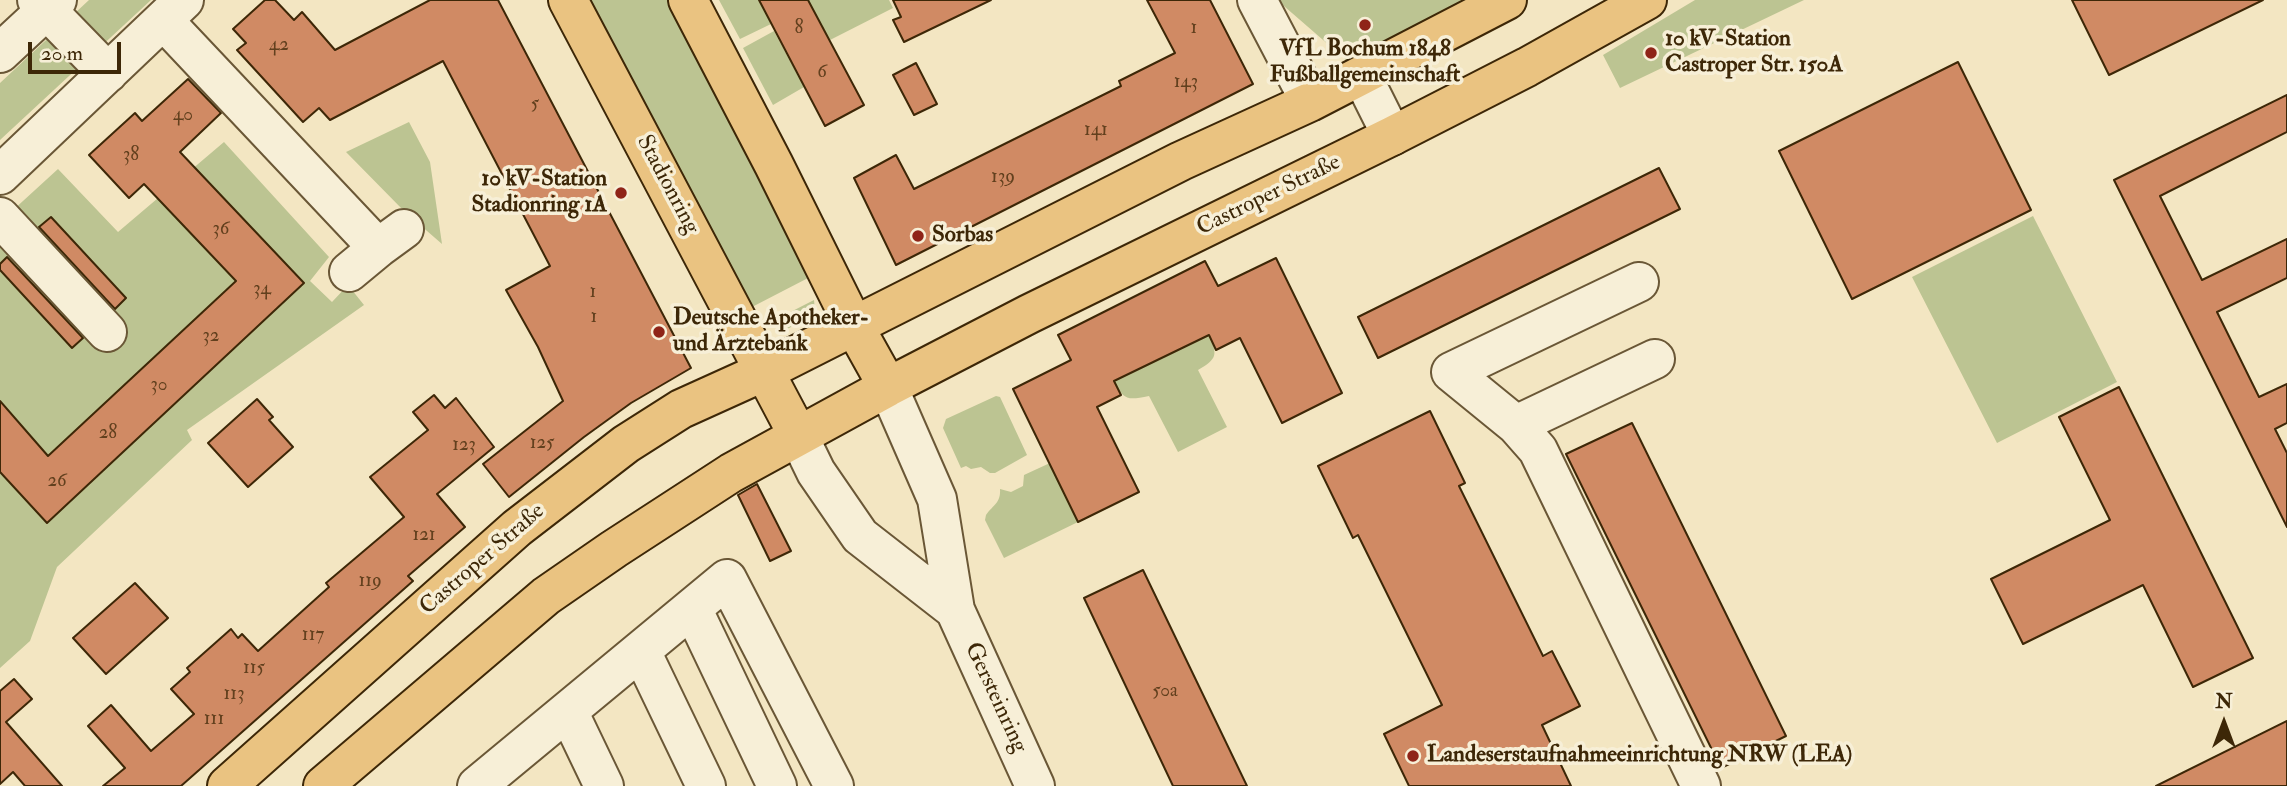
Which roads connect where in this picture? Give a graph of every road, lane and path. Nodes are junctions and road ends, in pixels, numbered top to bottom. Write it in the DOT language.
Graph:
graph roads {
  1 [pos="568,0"];
  2 [pos="688,0"];
  3 [pos="1256,0"];
  4 [pos="1507,0"];
  5 [pos="1647,0"];
  6 [pos="35,7"];
  7 [pos="173,10"];
  8 [pos="0,53"];
  9 [pos="108,73"];
  10 [pos="1362,76"];
  11 [pos="1303,86"];
  12 [pos="1392,136"];
  13 [pos="0,176"];
  14 [pos="0,217"];
  15 [pos="377,250"];
  16 [pos="1639,282"];
  17 [pos="854,327"];
  18 [pos="107,332"];
  19 [pos="1655,359"];
  20 [pos="765,371"];
  21 [pos="888,387"];
  22 [pos="1516,425"];
  23 [pos="798,435"];
  24 [pos="692,608"];
  25 [pos="955,610"];
  26 [pos="641,650"];
  27 [pos="568,711"];
  28 [pos="227,786"];
  29 [pos="323,786"];
  30 [pos="477,786"];
  31 [pos="604,786"];
  32 [pos="706,786"];
  33 [pos="777,786"];
  34 [pos="834,786"];
  35 [pos="1035,786"];
  36 [pos="1701,786"];
  1 -- 20 [label="main road, Stadionring"];
  2 -- 17 [label="main road"];
  3 -- 11 [label="street"];
  4 -- 10 [label="main road, Castroper Straße"];
  5 -- 12 [label="main road, Castroper Straße"];
  6 -- 8 [label="street"];
  6 -- 9 [label="street"];
  7 -- 9 [label="street"];
  7 -- 15 [label="street"];
  9 -- 13 [label="street"];
  10 -- 12 [label="street"];
  10 -- 17 [label="main road, Castroper Straße"];
  12 -- 21 [label="main road, Castroper Straße"];
  14 -- 18 [label="street"];
  16 -- 22 [label="street"];
  17 -- 20 [label="main road, Castroper Straße"];
  17 -- 21 [label="main road"];
  19 -- 22 [label="street"];
  20 -- 23 [label="main road"];
  20 -- 28 [label="main road, Castroper Straße"];
  21 -- 23 [label="main road, Castroper Straße"];
  21 -- 25 [label="street, Gersteinring"];
  22 -- 36 [label="street"];
  23 -- 25 [label="street, Gersteinring"];
  23 -- 29 [label="main road, Castroper Straße"];
  24 -- 26 [label="street"];
  24 -- 33 [label="street"];
  24 -- 34 [label="street"];
  25 -- 35 [label="street, Gersteinring"];
  26 -- 27 [label="street"];
  26 -- 32 [label="street"];
  27 -- 30 [label="street"];
  27 -- 31 [label="street"];
}
